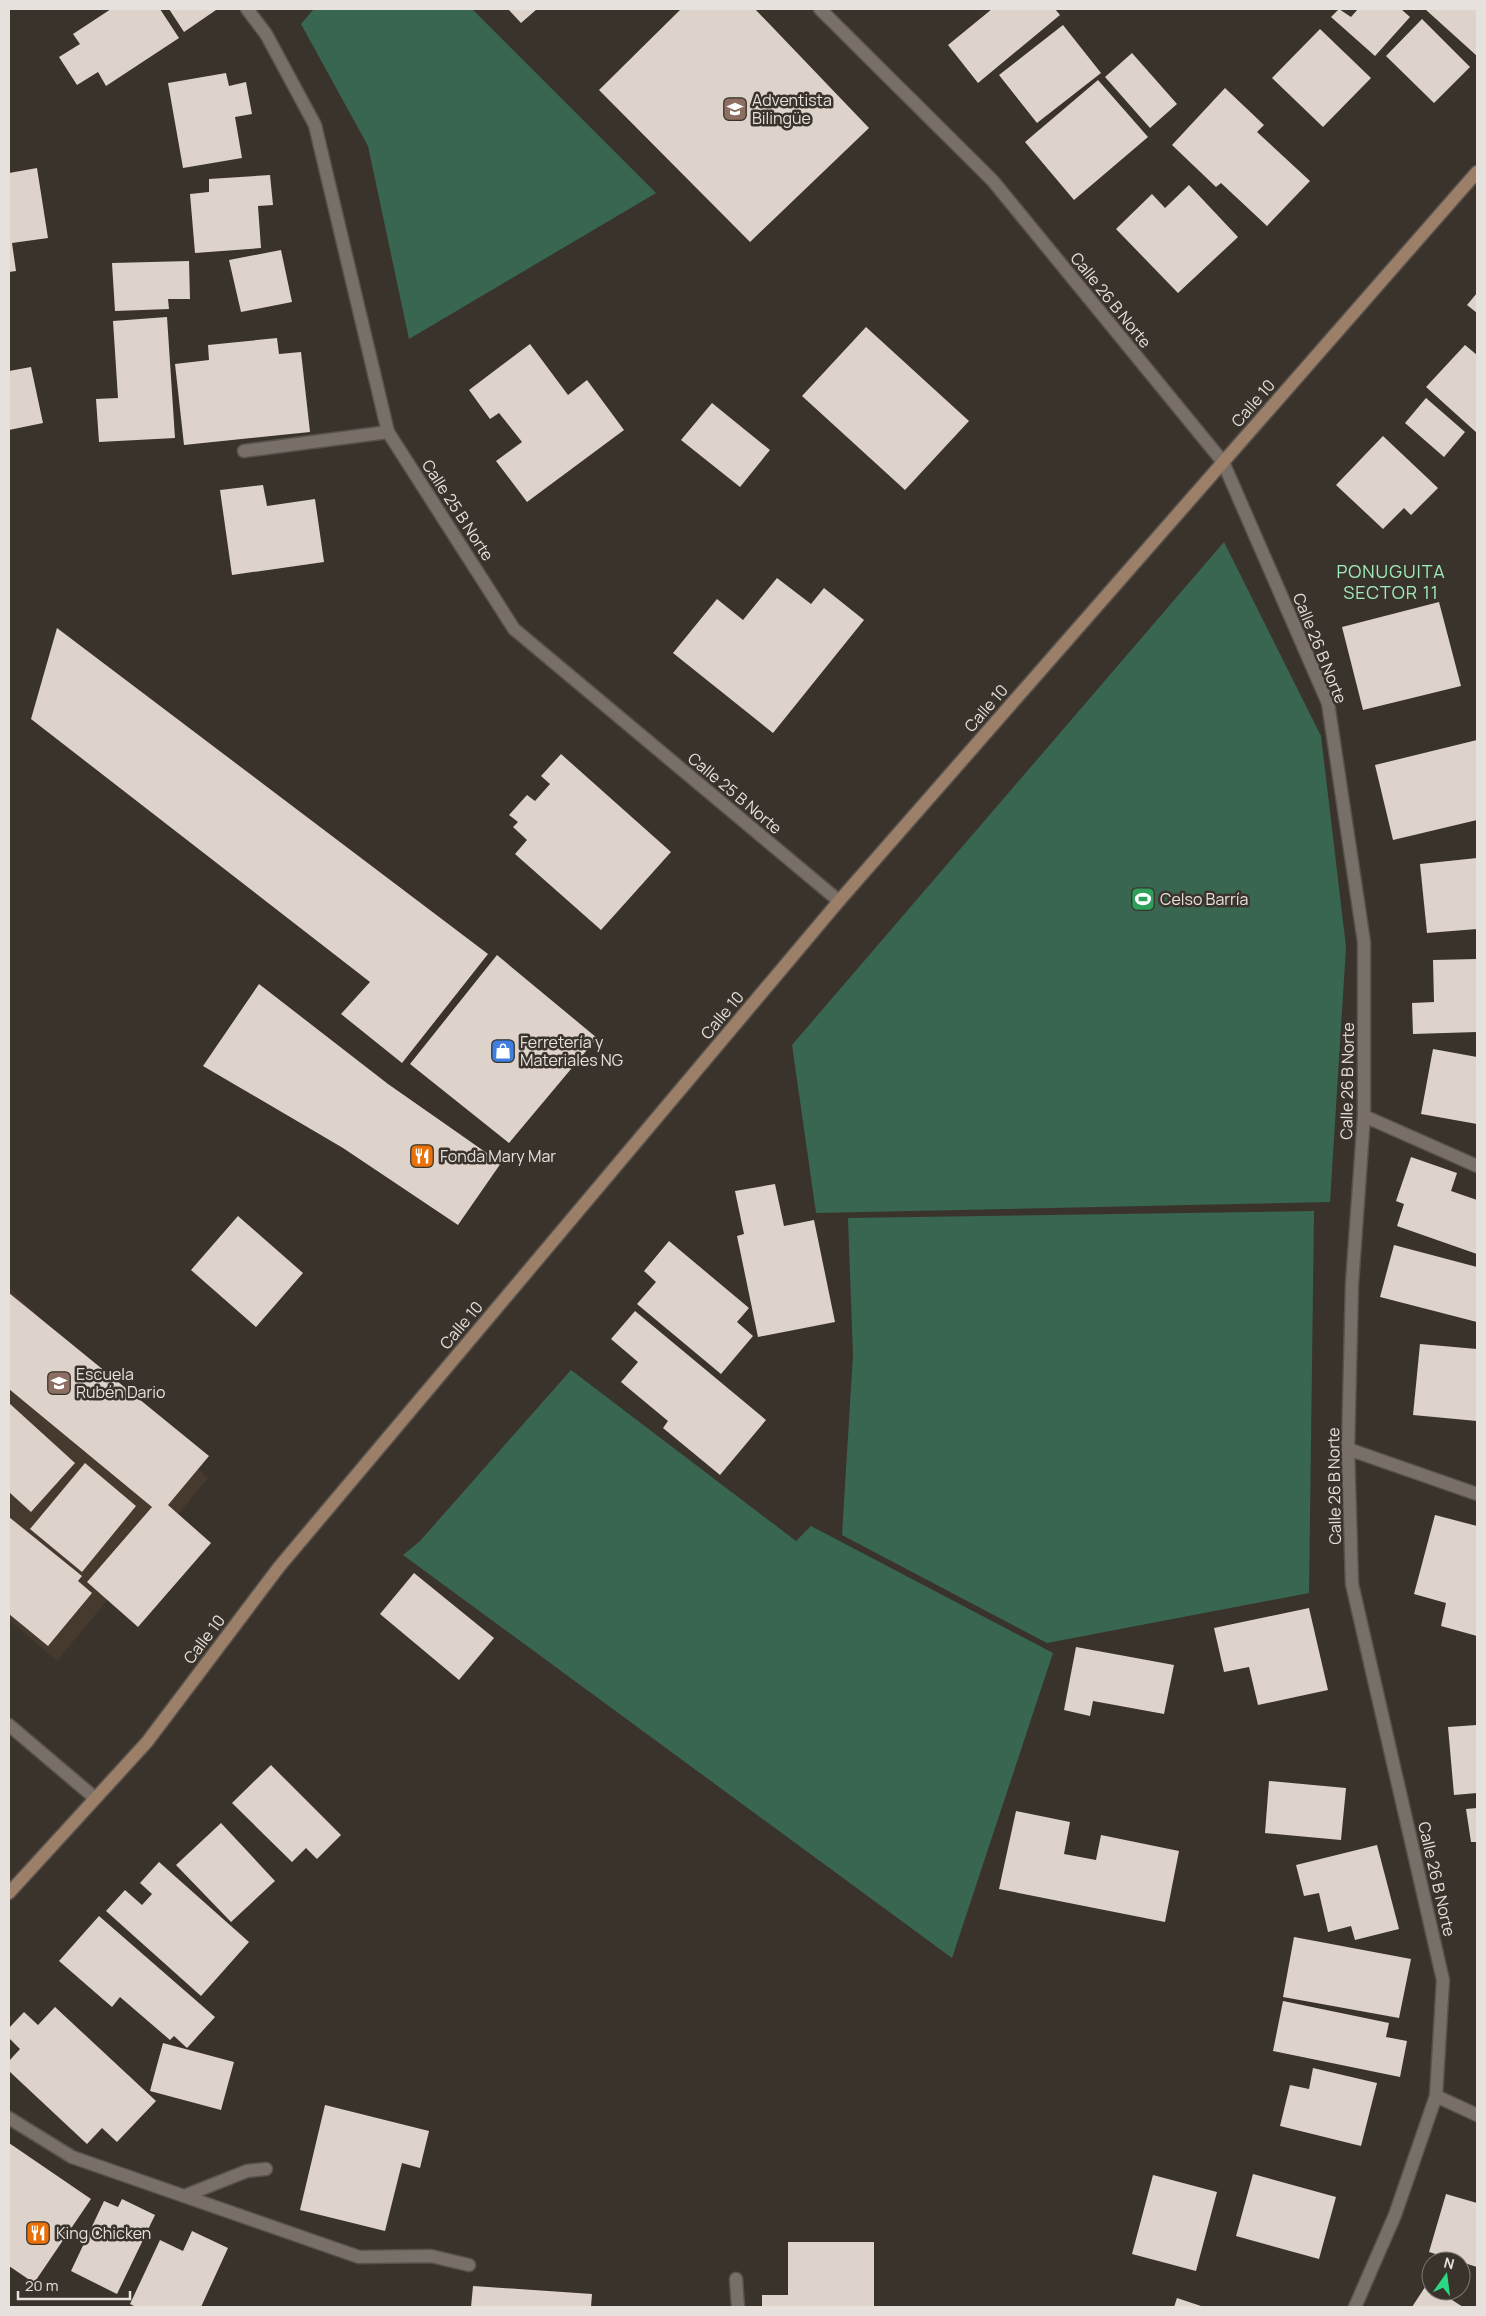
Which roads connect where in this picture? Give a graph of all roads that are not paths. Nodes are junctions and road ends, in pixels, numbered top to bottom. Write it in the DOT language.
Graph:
graph roads {
  1 [pos="247,9"];
  2 [pos="820,9"];
  3 [pos="1477,172"];
  4 [pos="388,432"];
  5 [pos="244,451"];
  6 [pos="1223,462"];
  7 [pos="839,901"];
  8 [pos="1364,1116"];
  9 [pos="1477,1166"];
  10 [pos="1348,1449"];
  11 [pos="1477,1494"];
  12 [pos="9,1725"];
  13 [pos="95,1798"];
  14 [pos="9,1892"];
  15 [pos="1436,2096"];
  16 [pos="1477,2115"];
  17 [pos="9,2118"];
  18 [pos="266,2169"];
  19 [pos="184,2196"];
  20 [pos="469,2265"];
  21 [pos="736,2279"];
  22 [pos="738,2307"];
  23 [pos="1355,2307"];
  1 -- 4 [label="street, Calle 25 B Norte"];
  2 -- 6 [label="street, Calle 26 B Norte"];
  3 -- 6 [label="main road, Calle 10"];
  4 -- 5 [label="street"];
  4 -- 7 [label="street, Calle 25 B Norte"];
  6 -- 7 [label="main road, Calle 10"];
  6 -- 8 [label="street, Calle 26 B Norte"];
  7 -- 13 [label="main road, Calle 10"];
  8 -- 9 [label="street"];
  8 -- 10 [label="street, Calle 26 B Norte"];
  10 -- 11 [label="street"];
  10 -- 15 [label="street, Calle 26 B Norte"];
  12 -- 13 [label="street"];
  13 -- 14 [label="main road, Calle 10"];
  15 -- 16 [label="street"];
  15 -- 23 [label="street, Calle 26 B Norte"];
  17 -- 19 [label="street"];
  18 -- 19 [label="street"];
  19 -- 20 [label="street"];
  21 -- 22 [label="street"];
}
